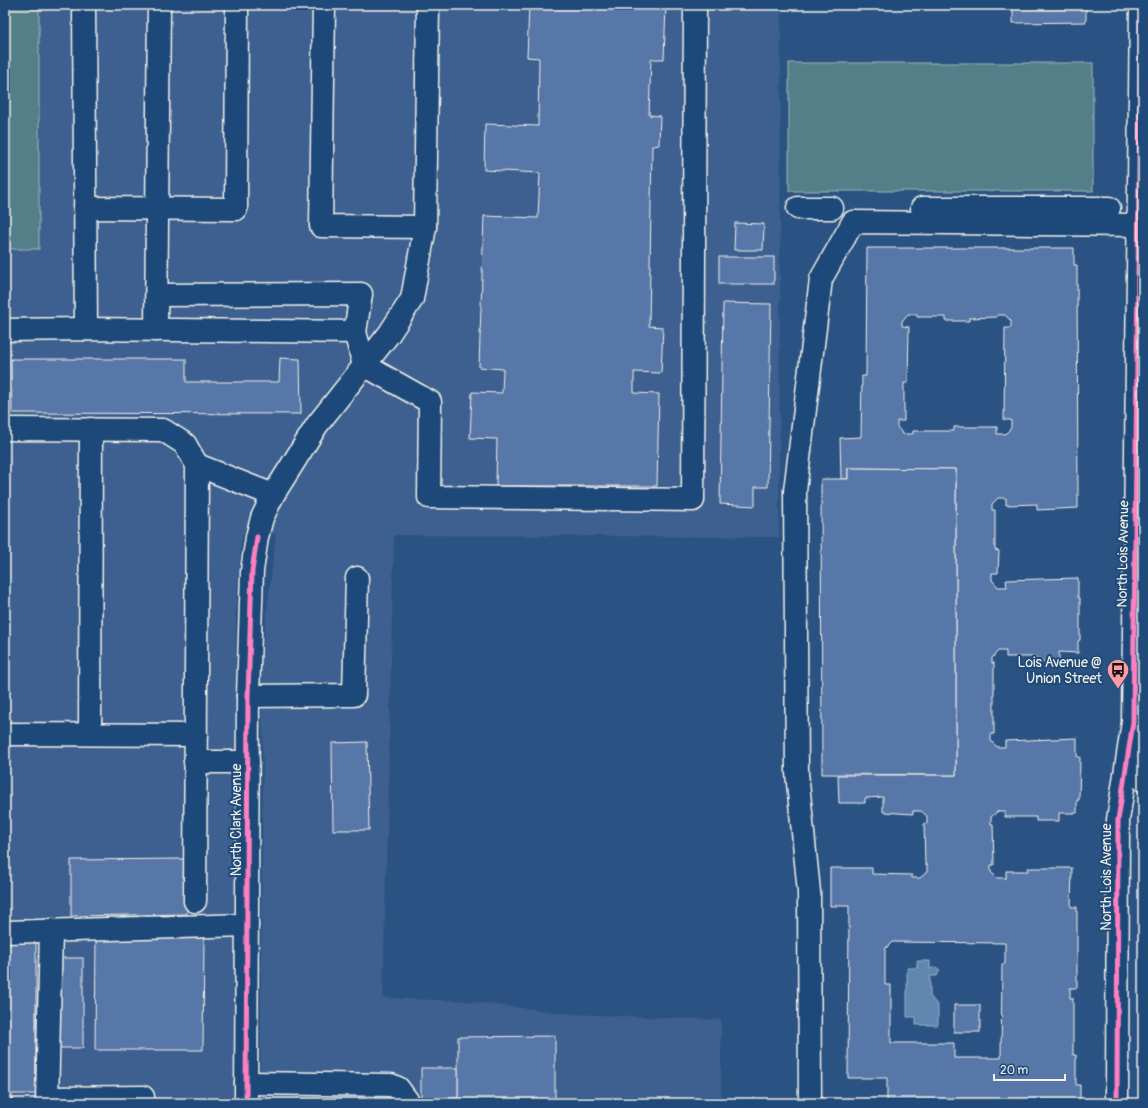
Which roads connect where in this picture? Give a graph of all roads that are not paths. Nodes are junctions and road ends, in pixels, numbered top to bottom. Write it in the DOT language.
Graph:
graph roads {
  1 [pos="84,5"];
  2 [pos="160,5"];
  3 [pos="237,5"];
  4 [pos="324,5"];
  5 [pos="428,5"];
  6 [pos="695,5"];
  7 [pos="1141,5"];
  8 [pos="1142,58"];
  9 [pos="85,208"];
  10 [pos="158,208"];
  11 [pos="798,208"];
  12 [pos="832,208"];
  13 [pos="862,208"];
  14 [pos="1109,208"];
  15 [pos="1138,225"];
  16 [pos="425,227"];
  17 [pos="157,295"];
  18 [pos="86,329"];
  19 [pos="5,330"];
  20 [pos="156,330"];
  21 [pos="354,332"];
  22 [pos="364,365"];
  23 [pos="5,428"];
  24 [pos="90,429"];
  25 [pos="197,465"];
  26 [pos="273,495"];
  27 [pos="357,578"];
  28 [pos="248,696"];
  29 [pos="1138,722"];
  30 [pos="5,734"];
  31 [pos="90,734"];
  32 [pos="196,735"];
  33 [pos="195,762"];
  34 [pos="248,762"];
  35 [pos="1143,780"];
  36 [pos="195,901"];
  37 [pos="247,925"];
  38 [pos="51,930"];
  39 [pos="5,932"];
  40 [pos="246,1093"];
  41 [pos="48,1101"];
  42 [pos="143,1103"];
  43 [pos="409,1103"];
  44 [pos="810,1103"];
  45 [pos="1117,1103"];
  1 -- 9 [label="street"];
  2 -- 10 [label="street"];
  3 -- 10 [label="street"];
  4 -- 16 [label="street"];
  5 -- 16 [label="street, North Clark Avenue"];
  6 -- 22 [label="street"];
  7 -- 8 [label="street, North Lois Avenue"];
  8 -- 15 [label="street, North Lois Avenue"];
  9 -- 10 [label="street"];
  9 -- 18 [label="street"];
  10 -- 17 [label="street"];
  11 -- 12 [label="street"];
  13 -- 14 [label="street"];
  15 -- 29 [label="street, North Lois Avenue"];
  15 -- 44 [label="street"];
  16 -- 22 [label="street, North Clark Avenue"];
  17 -- 20 [label="street"];
  17 -- 21 [label="street"];
  18 -- 19 [label="street"];
  18 -- 20 [label="street"];
  20 -- 21 [label="street"];
  21 -- 22 [label="street"];
  22 -- 26 [label="street, North Clark Avenue"];
  23 -- 24 [label="street"];
  24 -- 25 [label="street"];
  24 -- 31 [label="street"];
  25 -- 26 [label="street"];
  25 -- 32 [label="street"];
  26 -- 28 [label="street, North Clark Avenue"];
  27 -- 28 [label="street"];
  28 -- 34 [label="street, North Clark Avenue"];
  29 -- 35 [label="street, North Lois Avenue"];
  29 -- 45 [label="street, North Lois Avenue"];
  30 -- 31 [label="street"];
  31 -- 32 [label="street"];
  32 -- 33 [label="street"];
  33 -- 34 [label="street"];
  33 -- 36 [label="street"];
  34 -- 37 [label="street, North Clark Avenue"];
  37 -- 38 [label="street"];
  37 -- 40 [label="street, North Clark Avenue"];
  38 -- 39 [label="street"];
  38 -- 41 [label="street"];
  40 -- 43 [label="street"];
  41 -- 42 [label="street"];
}
